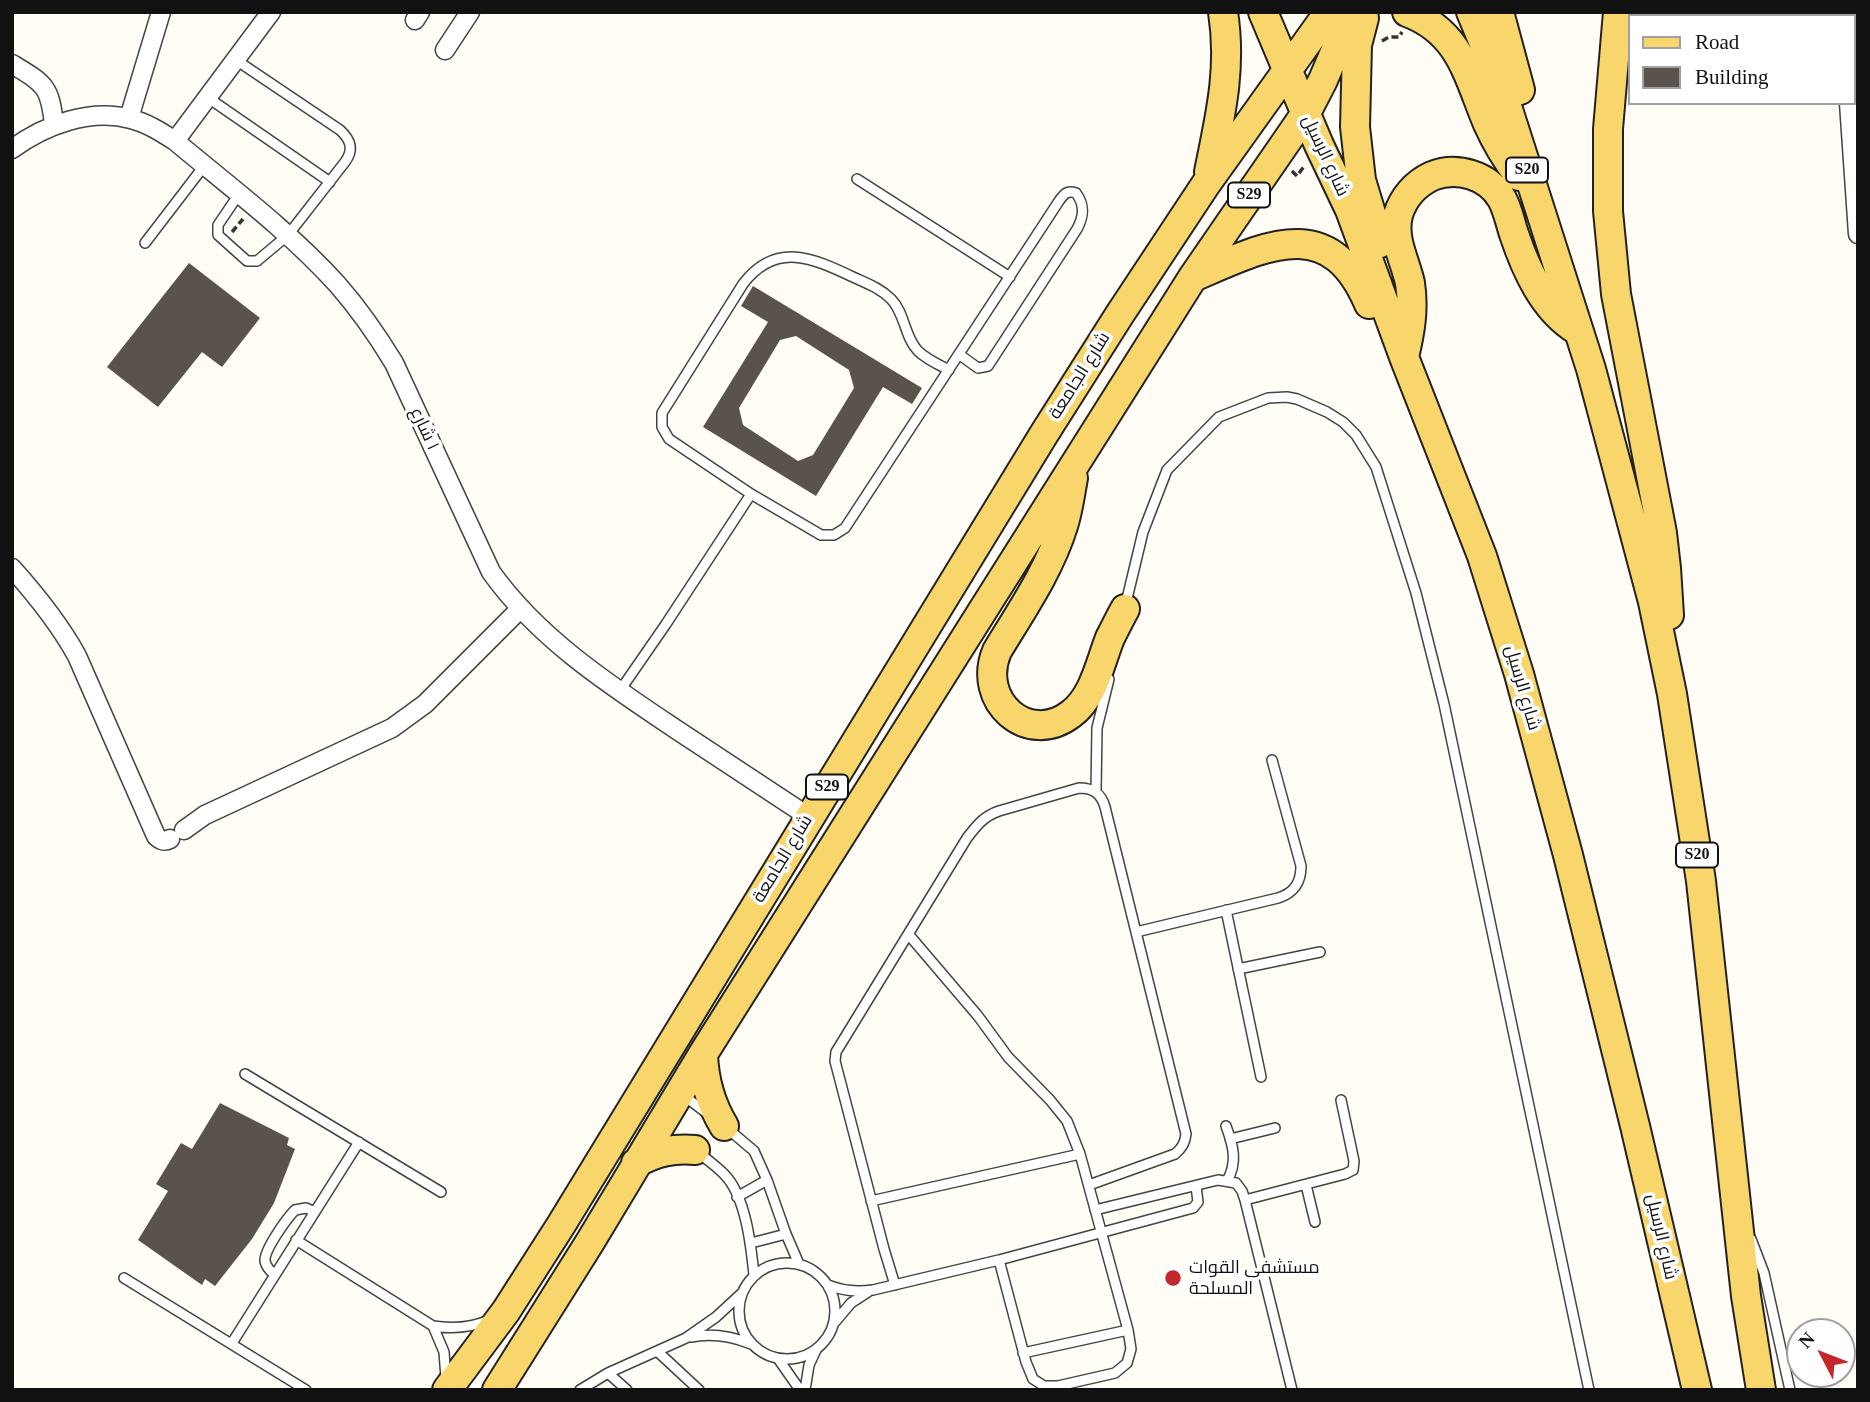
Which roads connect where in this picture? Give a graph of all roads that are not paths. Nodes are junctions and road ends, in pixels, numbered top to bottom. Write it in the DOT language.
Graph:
graph roads {
  1 [pos="161,12"];
  2 [pos="271,12"];
  3 [pos="470,12"];
  4 [pos="1223,12"];
  5 [pos="1264,12"];
  6 [pos="1366,12"];
  7 [pos="1379,12"];
  8 [pos="1407,12"];
  9 [pos="1471,12"];
  10 [pos="1499,12"];
  11 [pos="1618,12"];
  12 [pos="1338,14"];
  13 [pos="1357,45"];
  14 [pos="445,50"];
  15 [pos="236,60"];
  16 [pos="12,64"];
  17 [pos="1287,70"];
  18 [pos="208,97"];
  19 [pos="1849,105"];
  20 [pos="1306,113"];
  21 [pos="129,118"];
  22 [pos="54,125"];
  23 [pos="175,141"];
  24 [pos="12,149"];
  25 [pos="204,166"];
  26 [pos="857,179"];
  27 [pos="330,182"];
  28 [pos="1206,184"];
  29 [pos="239,194"];
  30 [pos="1535,194"];
  31 [pos="1858,234"];
  32 [pos="288,235"];
  33 [pos="145,243"];
  34 [pos="1010,277"];
  35 [pos="1193,277"];
  36 [pos="1391,323"];
  37 [pos="1577,330"];
  38 [pos="960,355"];
  39 [pos="1404,357"];
  40 [pos="950,370"];
  41 [pos="1432,428"];
  42 [pos="1076,463"];
  43 [pos="751,494"];
  44 [pos="12,569"];
  45 [pos="520,609"];
  46 [pos="1125,609"];
  47 [pos="1112,662"];
  48 [pos="1109,675"];
  49 [pos="619,692"];
  50 [pos="1671,694"];
  51 [pos="1272,760"];
  52 [pos="1096,791"];
  53 [pos="809,817"];
  54 [pos="1226,910"];
  55 [pos="1136,932"];
  56 [pos="909,935"];
  57 [pos="1320,952"];
  58 [pos="1238,969"];
  59 [pos="703,1054"];
  60 [pos="245,1074"];
  61 [pos="1261,1077"];
  62 [pos="679,1092"];
  63 [pos="1341,1100"];
  64 [pos="724,1126"];
  65 [pos="1226,1126"];
  66 [pos="1275,1128"];
  67 [pos="675,1136"];
  68 [pos="1230,1139"];
  69 [pos="359,1142"];
  70 [pos="1080,1154"];
  71 [pos="636,1163"];
  72 [pos="767,1180"];
  73 [pos="1227,1181"];
  74 [pos="1089,1185"];
  75 [pos="1306,1185"];
  76 [pos="1196,1186"];
  77 [pos="441,1192"];
  78 [pos="1735,1192"];
  79 [pos="737,1197"];
  80 [pos="1245,1200"];
  81 [pos="871,1201"];
  82 [pos="1095,1210"];
  83 [pos="315,1212"];
  84 [pos="1315,1222"];
  85 [pos="786,1234"];
  86 [pos="1102,1234"];
  87 [pos="296,1240"];
  88 [pos="751,1243"];
  89 [pos="999,1260"];
  90 [pos="799,1264"];
  91 [pos="275,1275"];
  92 [pos="754,1275"];
  93 [pos="124,1278"];
  94 [pos="895,1284"];
  95 [pos="828,1285"];
  96 [pos="873,1290"];
  97 [pos="742,1293"];
  98 [pos="506,1311"];
  99 [pos="834,1323"];
  100 [pos="433,1326"];
  101 [pos="1128,1330"];
  102 [pos="686,1338"];
  103 [pos="232,1343"];
  104 [pos="751,1343"];
  105 [pos="816,1350"];
  106 [pos="657,1351"];
  107 [pos="1023,1353"];
  108 [pos="779,1360"];
  109 [pos="608,1373"];
  110 [pos="306,1390"];
  111 [pos="446,1390"];
  112 [pos="497,1390"];
  113 [pos="580,1390"];
  114 [pos="627,1390"];
  115 [pos="699,1390"];
  116 [pos="803,1390"];
  117 [pos="1292,1390"];
  118 [pos="1589,1390"];
  119 [pos="1697,1390"];
  120 [pos="1760,1390"];
  121 [pos="1790,1390"];
  1 -- 21 [label="street"];
  2 -- 15 [label="street"];
  3 -- 14 [label="street"];
  4 -- 28 [label="main road"];
  5 -- 17 [label="main road, شارع الرسيل"];
  6 -- 13 [label="main road"];
  7 -- 13 [label="main road, S29"];
  8 -- 30 [label="main road"];
  9 -- 30 [label="main road, S20"];
  10 -- 37 [label="main road"];
  11 -- 50 [label="main road"];
  12 -- 17 [label="main road, S29"];
  12 -- 20 [label="main road"];
  13 -- 20 [label="main road, S29"];
  13 -- 36 [label="main road"];
  15 -- 18 [label="street"];
  15 -- 27 [label="lane"];
  16 -- 22 [label="street"];
  17 -- 20 [label="main road, شارع الرسيل"];
  17 -- 28 [label="main road, S29"];
  18 -- 23 [label="street"];
  18 -- 27 [label="lane"];
  19 -- 31 [label="street"];
  20 -- 35 [label="main road, S29"];
  20 -- 36 [label="main road, شارع الرسيل"];
  21 -- 22 [label="street, ١ شارع"];
  21 -- 23 [label="street, ١ شارع"];
  22 -- 24 [label="street, ١ شارع"];
  23 -- 25 [label="street, ١ شارع"];
  25 -- 29 [label="street, ١ شارع"];
  25 -- 33 [label="lane"];
  26 -- 34 [label="lane"];
  27 -- 32 [label="lane"];
  28 -- 53 [label="main road, شارع الجامعة / S29"];
  29 -- 32 [label="street, ١ شارع"];
  29 -- 32 [label="lane"];
  30 -- 37 [label="main road, S20"];
  32 -- 45 [label="street, ١ شارع"];
  34 -- 38 [label="lane"];
  34 -- 38 [label="lane"];
  35 -- 41 [label="main road"];
  35 -- 42 [label="main road, شارع الجامعة / S29"];
  36 -- 39 [label="main road, شارع الرسيل"];
  37 -- 39 [label="main road"];
  37 -- 50 [label="main road, S20"];
  38 -- 40 [label="lane"];
  39 -- 41 [label="main road, شارع الرسيل"];
  40 -- 43 [label="lane"];
  40 -- 43 [label="lane"];
  41 -- 119 [label="main road, شارع الرسيل"];
  42 -- 46 [label="main road"];
  42 -- 59 [label="main road, شارع الجامعة / S29"];
  43 -- 49 [label="lane"];
  44 -- 45 [label="street"];
  45 -- 49 [label="street, ١ شارع"];
  46 -- 47 [label="lane"];
  46 -- 118 [label="lane"];
  48 -- 52 [label="lane"];
  49 -- 53 [label="street, ١ شارع"];
  50 -- 78 [label="main road, S20"];
  51 -- 54 [label="lane"];
  52 -- 55 [label="lane"];
  52 -- 56 [label="lane"];
  53 -- 98 [label="main road, شارع الجامعة / S29"];
  54 -- 55 [label="lane"];
  54 -- 58 [label="lane"];
  55 -- 74 [label="lane"];
  56 -- 70 [label="lane"];
  56 -- 81 [label="lane"];
  57 -- 58 [label="lane"];
  58 -- 61 [label="lane"];
  59 -- 62 [label="main road, شارع الجامعة / S29"];
  59 -- 64 [label="main road"];
  60 -- 69 [label="lane"];
  62 -- 64 [label="lane"];
  62 -- 67 [label="main road, شارع الجامعة / S29"];
  63 -- 75 [label="lane"];
  64 -- 72 [label="lane"];
  65 -- 68 [label="lane"];
  66 -- 68 [label="lane"];
  67 -- 71 [label="main road, شارع الجامعة / S29"];
  67 -- 71 [label="main road"];
  67 -- 79 [label="lane"];
  68 -- 73 [label="lane"];
  69 -- 77 [label="lane"];
  69 -- 83 [label="lane"];
  70 -- 74 [label="lane"];
  70 -- 81 [label="lane"];
  71 -- 112 [label="main road, شارع الجامعة / S29"];
  72 -- 79 [label="lane"];
  72 -- 85 [label="lane"];
  73 -- 76 [label="lane"];
  73 -- 80 [label="lane"];
  74 -- 82 [label="lane"];
  75 -- 80 [label="lane"];
  75 -- 84 [label="lane"];
  76 -- 82 [label="lane"];
  76 -- 86 [label="lane"];
  78 -- 120 [label="main road, S20"];
  78 -- 121 [label="lane"];
  79 -- 88 [label="lane"];
  80 -- 117 [label="lane"];
  81 -- 94 [label="lane"];
  82 -- 86 [label="lane"];
  83 -- 87 [label="lane"];
  83 -- 91 [label="lane"];
  85 -- 88 [label="lane"];
  85 -- 90 [label="lane"];
  86 -- 89 [label="lane"];
  86 -- 101 [label="lane"];
  87 -- 91 [label="lane"];
  87 -- 100 [label="lane"];
  88 -- 92 [label="lane"];
  89 -- 94 [label="lane"];
  89 -- 107 [label="lane"];
  90 -- 92 [label="lane"];
  90 -- 95 [label="lane"];
  91 -- 103 [label="lane"];
  92 -- 97 [label="lane"];
  93 -- 103 [label="lane"];
  94 -- 96 [label="lane"];
  95 -- 96 [label="lane"];
  95 -- 99 [label="lane"];
  96 -- 99 [label="lane"];
  97 -- 102 [label="lane"];
  97 -- 104 [label="lane"];
  98 -- 100 [label="lane"];
  98 -- 111 [label="main road, شارع الجامعة / S29"];
  99 -- 105 [label="lane"];
  100 -- 111 [label="lane"];
  101 -- 107 [label="lane"];
  101 -- 107 [label="lane"];
  102 -- 104 [label="lane"];
  102 -- 106 [label="lane"];
  103 -- 110 [label="lane"];
  104 -- 108 [label="lane"];
  105 -- 108 [label="lane"];
  105 -- 116 [label="lane"];
  106 -- 109 [label="lane"];
  106 -- 115 [label="lane"];
  108 -- 116 [label="lane"];
  109 -- 113 [label="lane"];
  109 -- 114 [label="lane"];
}
